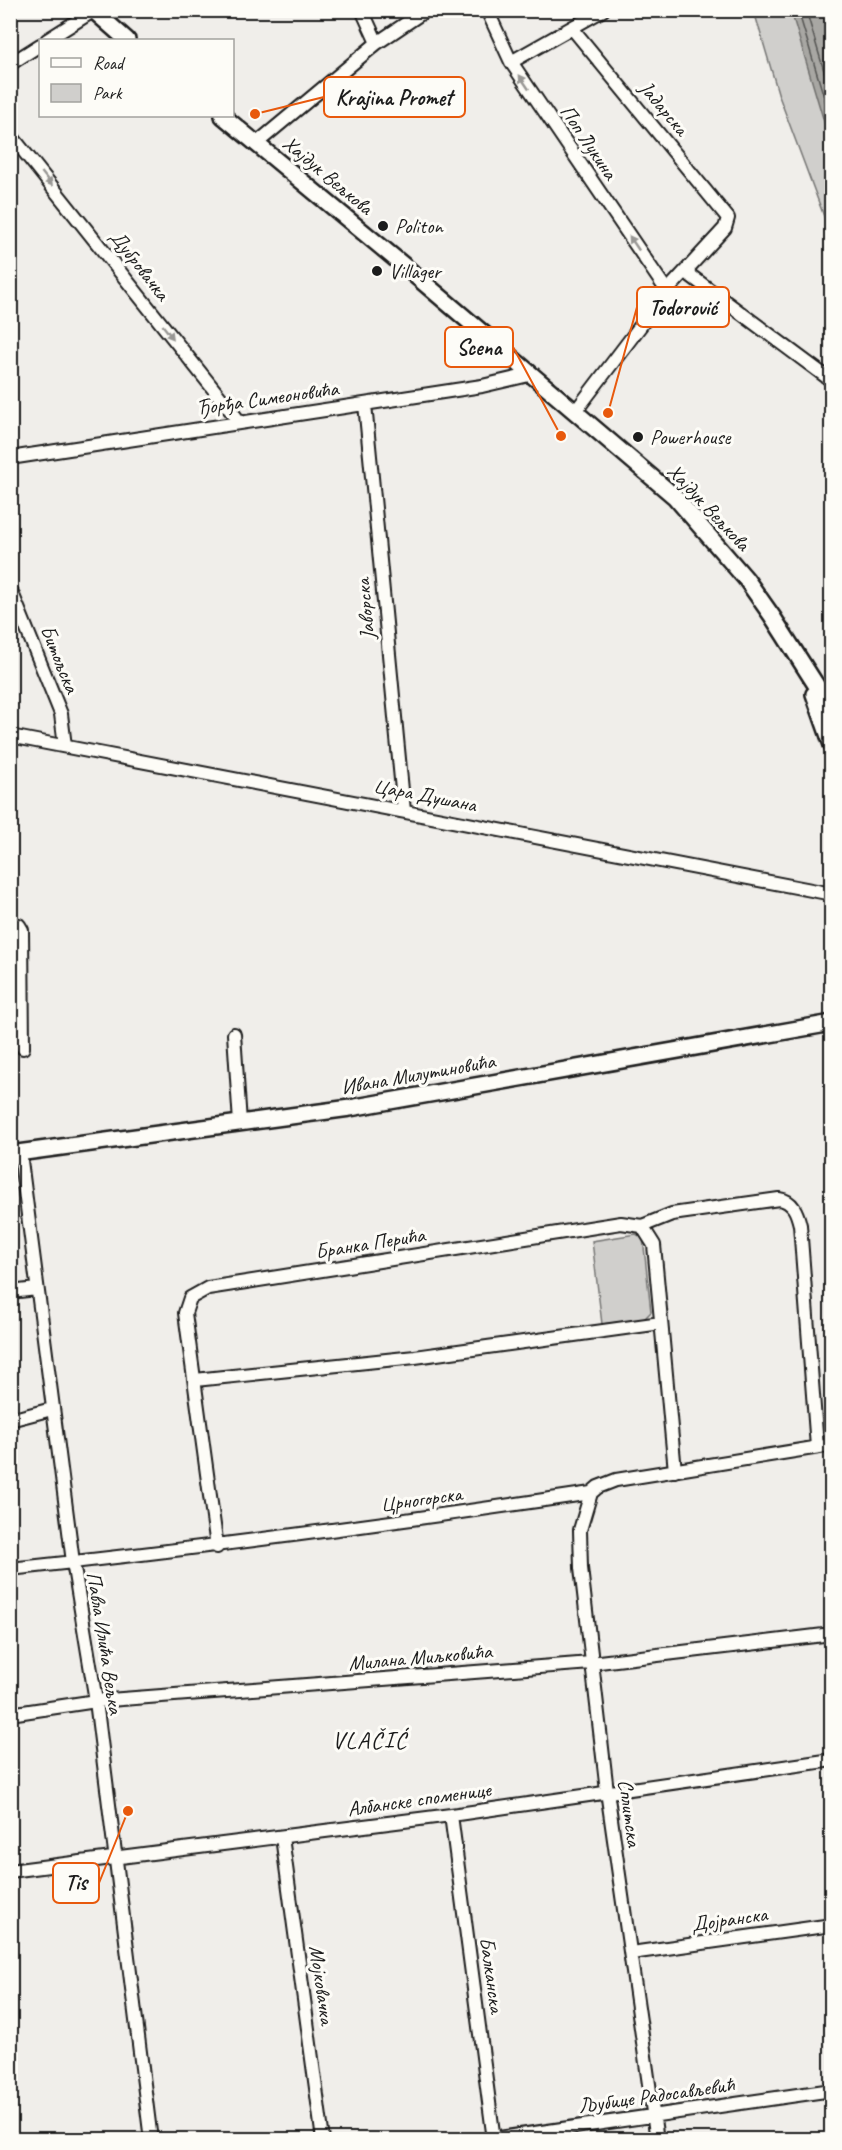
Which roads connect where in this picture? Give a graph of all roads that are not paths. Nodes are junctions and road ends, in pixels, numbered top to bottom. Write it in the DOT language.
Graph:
graph roads {
  1 [pos="363,10"];
  2 [pos="426,10"];
  3 [pos="487,10"];
  4 [pos="603,10"];
  5 [pos="93,11"];
  6 [pos="572,28"];
  7 [pos="49,39"];
  8 [pos="126,39"];
  9 [pos="377,43"];
  10 [pos="39,46"];
  11 [pos="511,63"];
  12 [pos="10,64"];
  13 [pos="224,117"];
  14 [pos="10,134"];
  15 [pos="257,143"];
  16 [pos="687,273"];
  17 [pos="667,291"];
  18 [pos="529,375"];
  19 [pos="831,381"];
  20 [pos="365,404"];
  21 [pos="575,412"];
  22 [pos="239,421"];
  23 [pos="10,458"];
  24 [pos="10,588"];
  25 [pos="808,674"];
  26 [pos="831,710"];
  27 [pos="10,736"];
  28 [pos="831,745"];
  29 [pos="65,746"];
  30 [pos="404,811"];
  31 [pos="831,894"];
  32 [pos="16,925"];
  33 [pos="831,1023"];
  34 [pos="234,1034"];
  35 [pos="23,1048"];
  36 [pos="240,1123"];
  37 [pos="15,1154"];
  38 [pos="642,1226"];
  39 [pos="37,1289"];
  40 [pos="10,1292"];
  41 [pos="661,1323"];
  42 [pos="195,1380"];
  43 [pos="52,1409"];
  44 [pos="10,1420"];
  45 [pos="831,1444"];
  46 [pos="817,1447"];
  47 [pos="675,1471"];
  48 [pos="591,1493"];
  49 [pos="217,1547"];
  50 [pos="73,1562"];
  51 [pos="10,1569"];
  52 [pos="831,1634"];
  53 [pos="591,1663"];
  54 [pos="96,1701"];
  55 [pos="10,1714"];
  56 [pos="831,1760"];
  57 [pos="607,1791"];
  58 [pos="451,1815"];
  59 [pos="282,1837"];
  60 [pos="114,1857"];
  61 [pos="10,1871"];
  62 [pos="831,1925"];
  63 [pos="631,1953"];
  64 [pos="831,2090"];
  65 [pos="653,2115"];
  66 [pos="151,2139"];
  67 [pos="323,2139"];
  68 [pos="491,2139"];
  69 [pos="657,2139"];
  1 -- 9 [label="street"];
  2 -- 9 [label="street"];
  3 -- 11 [label="street, Поп Лукина"];
  4 -- 6 [label="street"];
  5 -- 7 [label="street"];
  5 -- 8 [label="street"];
  6 -- 11 [label="street"];
  6 -- 16 [label="street, Јадарска"];
  9 -- 15 [label="street"];
  10 -- 12 [label="street"];
  17 -- 11 [label="street, Поп Лукина, one-way"];
  13 -- 15 [label="street, Хајдук Вељкова"];
  14 -- 22 [label="street, Дубровачка, one-way"];
  15 -- 18 [label="street, Хајдук Вељкова"];
  16 -- 17 [label="street"];
  16 -- 19 [label="street"];
  17 -- 21 [label="street"];
  18 -- 20 [label="street, Ђорђа Симеоновића"];
  18 -- 21 [label="street, Хајдук Вељкова"];
  20 -- 22 [label="street, Ђорђа Симеоновића"];
  20 -- 30 [label="street, Јаворска"];
  21 -- 25 [label="street, Хајдук Вељкова"];
  22 -- 23 [label="street, Ђорђа Симеоновића"];
  24 -- 29 [label="street, Битољска"];
  25 -- 26 [label="street, Хајдук Вељкова"];
  25 -- 28 [label="street, Хајдук Вељкова"];
  27 -- 29 [label="street, Цара Душана"];
  29 -- 30 [label="street, Цара Душана"];
  30 -- 31 [label="street, Цара Душана"];
  32 -- 35 [label="street"];
  33 -- 36 [label="street, Ивана Милутиновића"];
  34 -- 36 [label="street"];
  36 -- 37 [label="street, Ивана Милутиновића"];
  37 -- 39 [label="street, Павла Илића Вељка"];
  38 -- 41 [label="street"];
  38 -- 42 [label="street, Бранка Перића"];
  38 -- 46 [label="street, Бранка Перића"];
  39 -- 40 [label="street"];
  39 -- 43 [label="street, Павла Илића Вељка"];
  41 -- 42 [label="street"];
  41 -- 47 [label="street"];
  42 -- 49 [label="street, Бранка Перића"];
  43 -- 44 [label="street"];
  43 -- 50 [label="street, Павла Илића Вељка"];
  45 -- 46 [label="street, Црногорска"];
  46 -- 47 [label="street, Црногорска"];
  47 -- 48 [label="street, Црногорска"];
  48 -- 49 [label="street, Црногорска"];
  48 -- 53 [label="street, Сплитска"];
  49 -- 50 [label="street, Црногорска"];
  50 -- 51 [label="street, Црногорска"];
  50 -- 54 [label="street, Павла Илића Вељка"];
  52 -- 53 [label="street, Милана Миљковића"];
  53 -- 54 [label="street, Милана Миљковића"];
  53 -- 57 [label="street, Сплитска"];
  54 -- 55 [label="street, Милана Миљковића"];
  54 -- 60 [label="street, Павла Илића Вељка"];
  56 -- 57 [label="street, Албанске споменице"];
  57 -- 58 [label="street, Албанске споменице"];
  57 -- 63 [label="street, Сплитска"];
  58 -- 59 [label="street, Албанске споменице"];
  58 -- 68 [label="street, Балканска"];
  59 -- 60 [label="street, Албанске споменице"];
  59 -- 67 [label="street, Мојковачка"];
  60 -- 61 [label="street, Албанске споменице"];
  60 -- 66 [label="street, Павла Илића Вељка"];
  62 -- 63 [label="street, Дојранска"];
  63 -- 65 [label="street, Сплитска"];
  64 -- 65 [label="street, Љубице Радосављевић"];
  65 -- 68 [label="street, Љубице Радосављевић"];
  65 -- 69 [label="street, Сплитска"];
}
